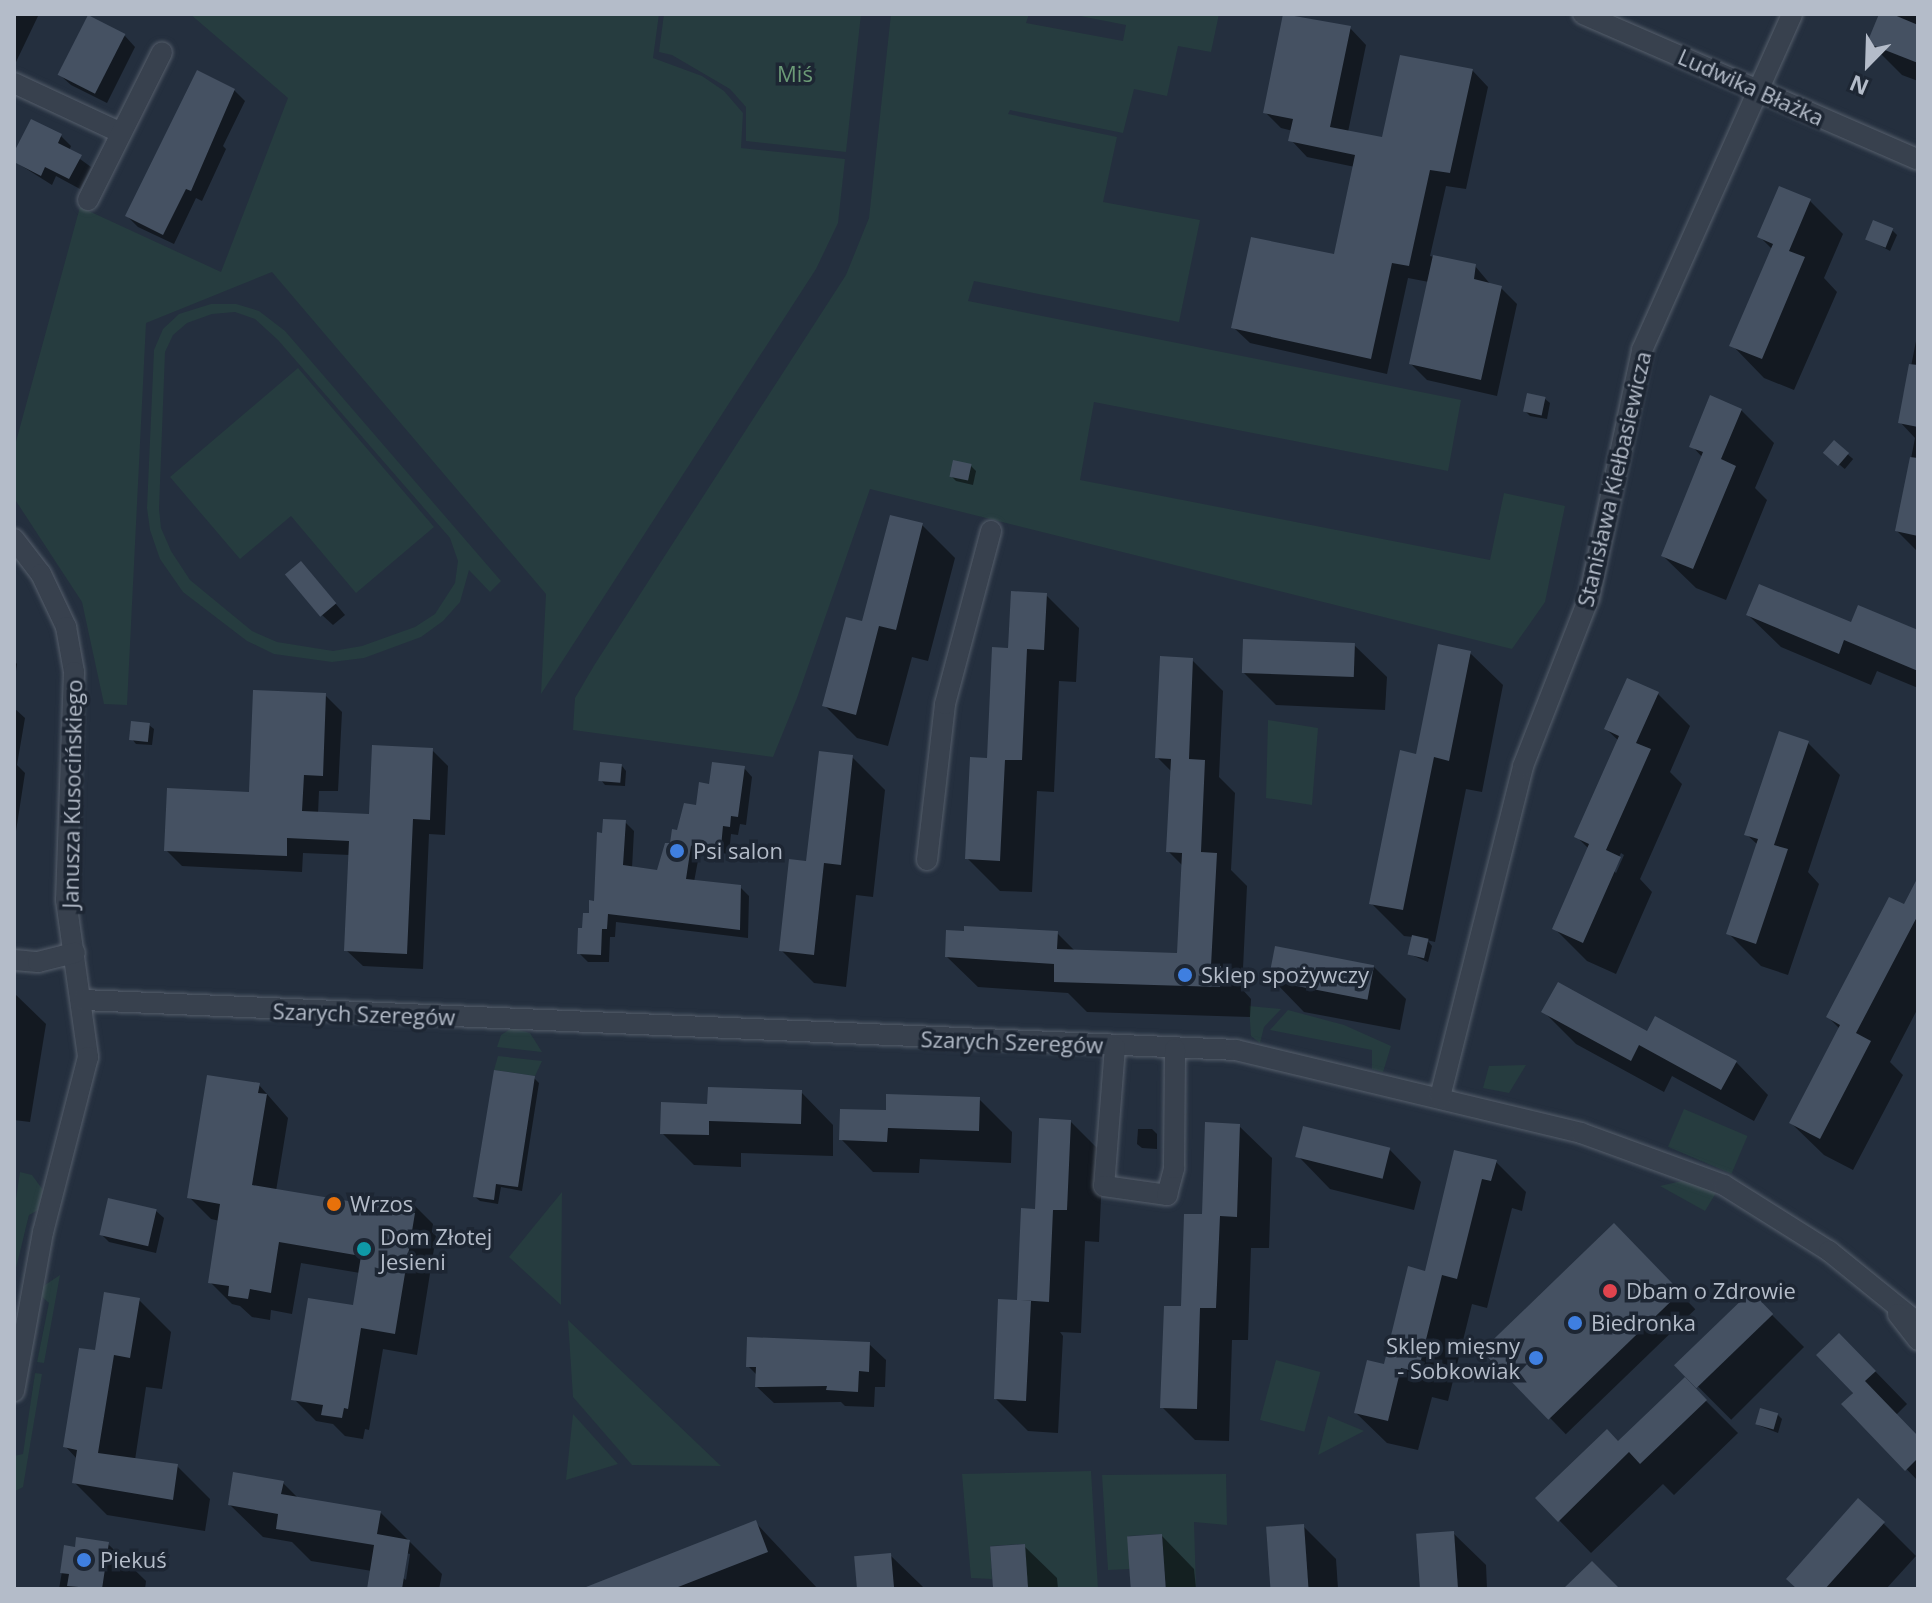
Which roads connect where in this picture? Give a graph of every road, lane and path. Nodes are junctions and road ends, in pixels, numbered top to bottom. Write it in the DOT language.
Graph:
graph roads {
  1 [pos="1583,14"];
  2 [pos="1792,14"];
  3 [pos="162,52"];
  4 [pos="14,83"];
  5 [pos="1759,90"];
  6 [pos="121,133"];
  7 [pos="1918,160"];
  8 [pos="88,200"];
  9 [pos="991,531"];
  10 [pos="14,539"];
  11 [pos="927,860"];
  12 [pos="75,953"];
  13 [pos="14,960"];
  14 [pos="83,1000"];
  15 [pos="1115,1047"];
  16 [pos="1175,1049"];
  17 [pos="1440,1097"];
  18 [pos="1886,1299"];
  19 [pos="1918,1323"];
  20 [pos="1918,1340"];
  21 [pos="14,1391"];
  1 -- 5 [label="street, Ludwika Błażka"];
  2 -- 5 [label="street, Stanisława Kiełbasiewicza"];
  3 -- 6 [label="street"];
  4 -- 6 [label="street"];
  5 -- 7 [label="street, Ludwika Błażka"];
  5 -- 17 [label="street, Stanisława Kiełbasiewicza"];
  6 -- 8 [label="street"];
  9 -- 11 [label="street"];
  10 -- 12 [label="street, Janusza Kusocińskiego"];
  12 -- 13 [label="street"];
  12 -- 14 [label="street, Janusza Kusocińskiego"];
  14 -- 15 [label="street, Szarych Szeregów"];
  14 -- 21 [label="street, Janusza Kusocińskiego"];
  15 -- 16 [label="street, Szarych Szeregów"];
  15 -- 16 [label="street"];
  16 -- 17 [label="street, Szarych Szeregów"];
  17 -- 18 [label="street, Szarych Szeregów"];
  18 -- 19 [label="street, Szarych Szeregów"];
  18 -- 20 [label="street, Szarych Szeregów"];
}
